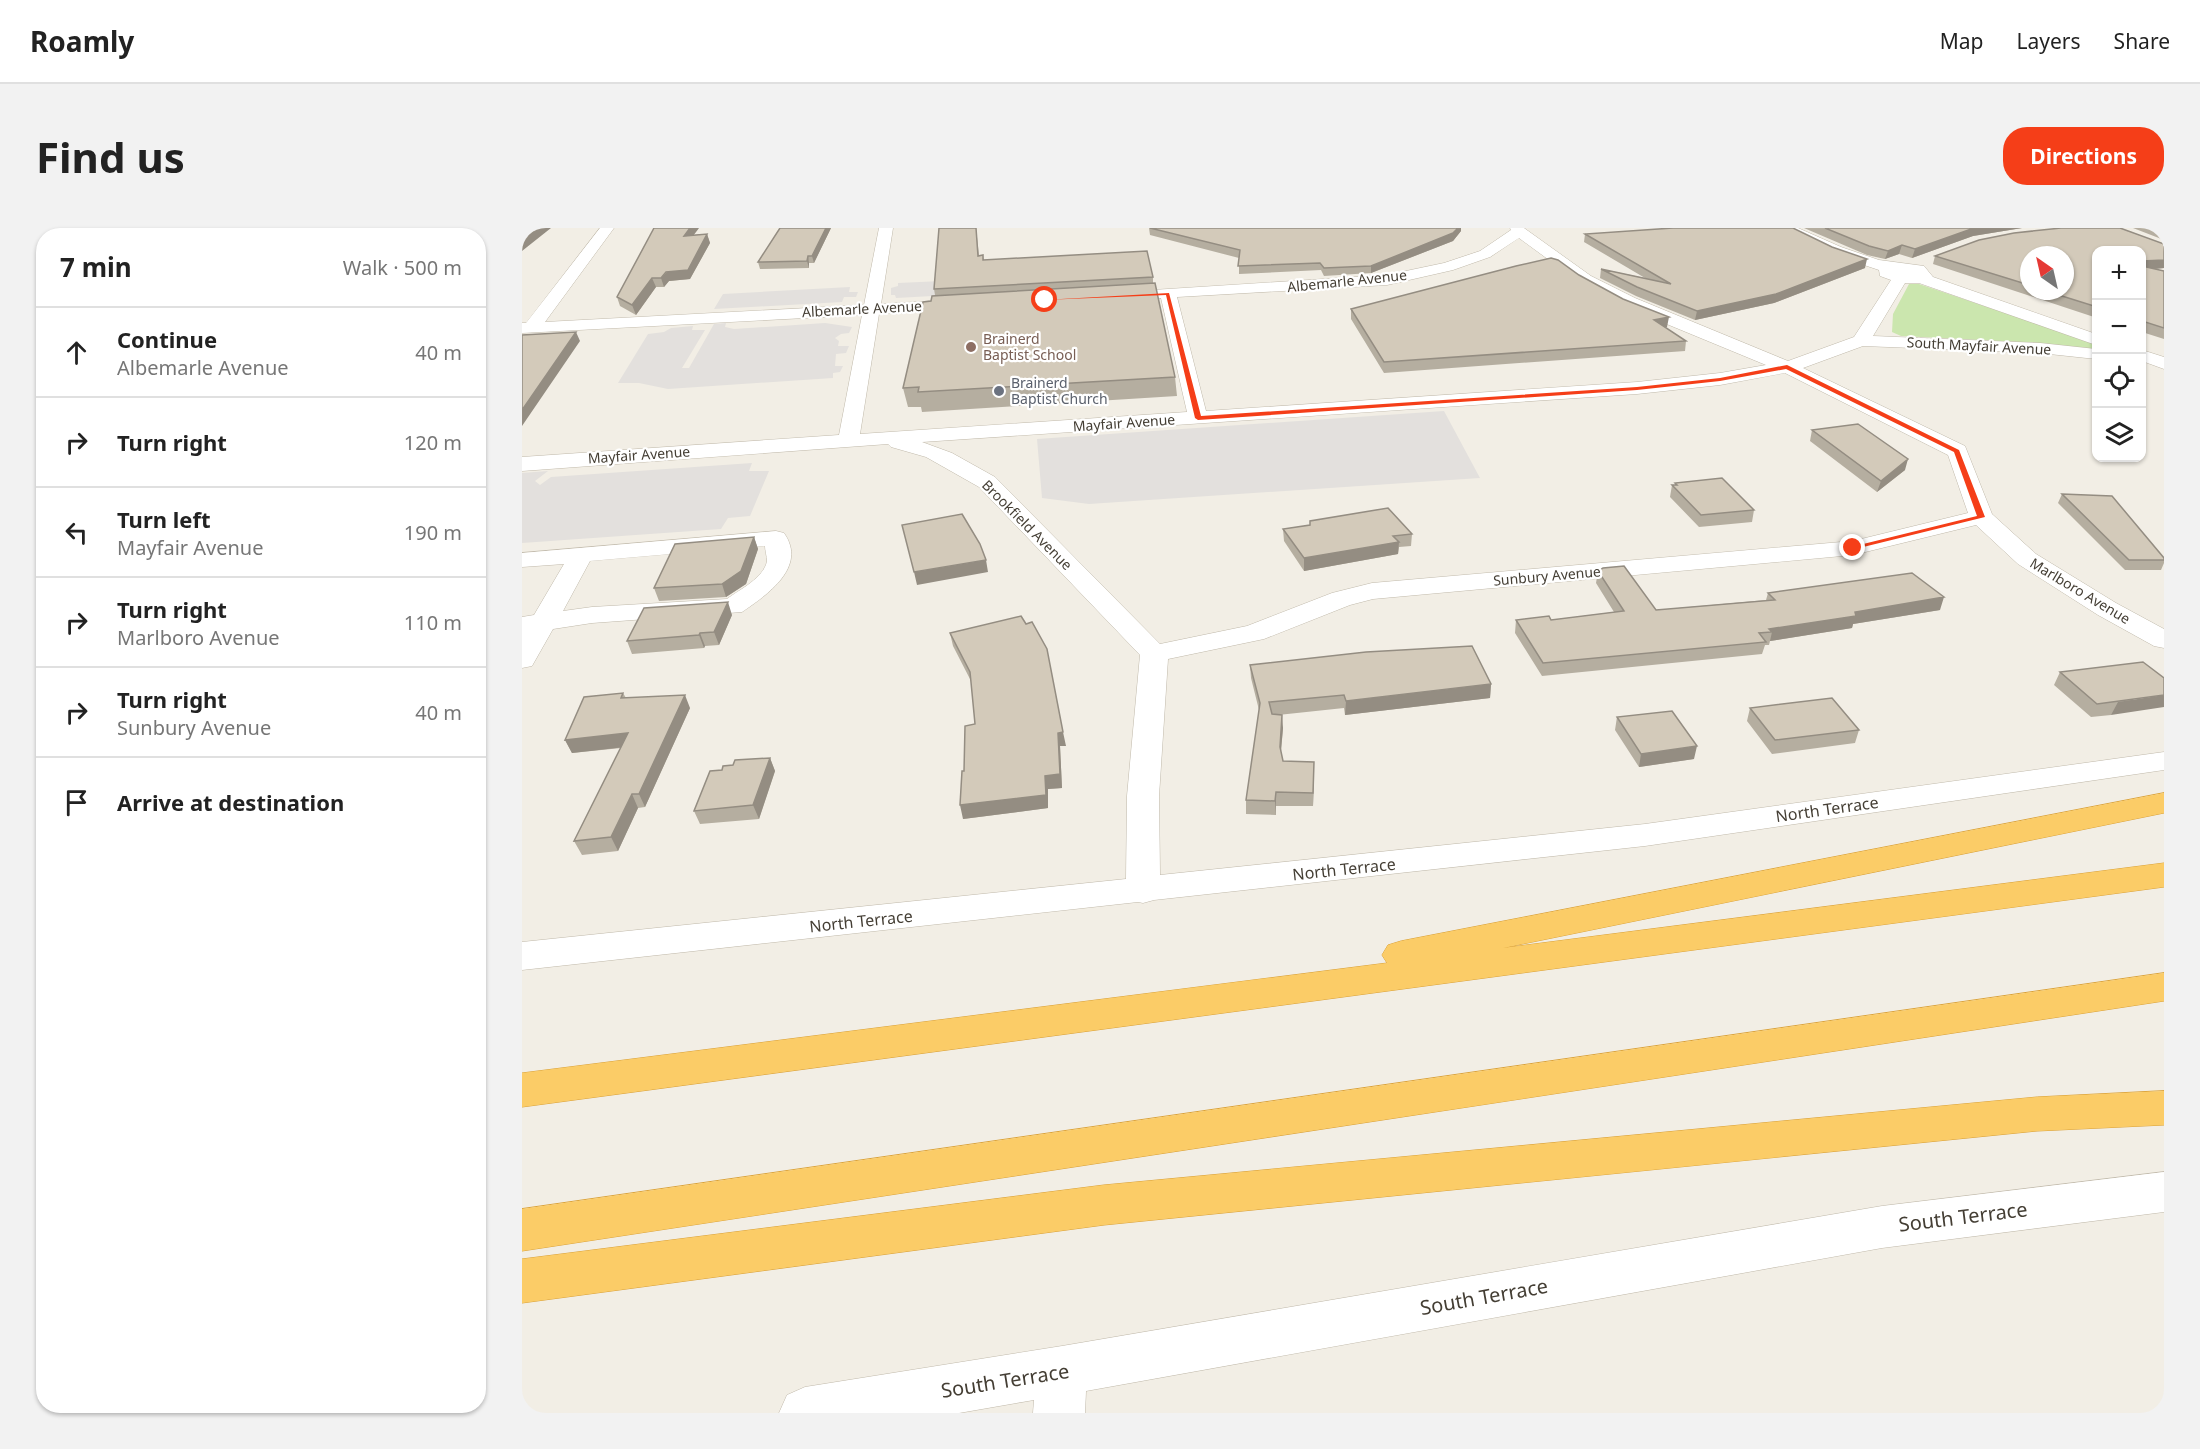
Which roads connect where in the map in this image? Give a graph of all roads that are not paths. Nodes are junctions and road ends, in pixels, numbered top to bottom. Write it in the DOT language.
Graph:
graph roads {
  1 [pos="607,228"];
  2 [pos="886,228"];
  3 [pos="1787,228"];
  4 [pos="1518,229"];
  5 [pos="1485,254"];
  6 [pos="1560,259"];
  7 [pos="1924,260"];
  8 [pos="1905,273"];
  9 [pos="1170,301"];
  10 [pos="987,303"];
  11 [pos="1103,305"];
  12 [pos="871,309"];
  13 [pos="527,328"];
  14 [pos="2092,338"];
  15 [pos="1861,341"];
  16 [pos="2092,353"];
  17 [pos="2146,357"];
  18 [pos="2146,361"];
  19 [pos="2164,364"];
  20 [pos="1787,367"];
  21 [pos="1198,418"];
  22 [pos="849,439"];
  23 [pos="529,463"];
  24 [pos="522,480"];
  25 [pos="1981,517"];
  26 [pos="581,555"];
  27 [pos="522,560"];
  28 [pos="533,623"];
  29 [pos="2164,640"];
  30 [pos="1155,654"];
  31 [pos="522,660"];
  32 [pos="2164,761"];
  33 [pos="2164,803"];
  34 [pos="2164,875"];
  35 [pos="1143,891"];
  36 [pos="522,957"];
  37 [pos="2164,987"];
  38 [pos="1103,1014"];
  39 [pos="522,1090"];
  40 [pos="2164,1108"];
  41 [pos="2164,1192"];
  42 [pos="522,1230"];
  43 [pos="522,1281"];
  44 [pos="1060,1392"];
  45 [pos="805,1413"];
  1 -- 13 [label="street"];
  2 -- 12 [label="street"];
  3 -- 8 [label="street"];
  4 -- 5 [label="street, Marlboro Avenue"];
  4 -- 6 [label="street, Marlboro Avenue"];
  5 -- 6 [label="street"];
  5 -- 9 [label="street, Albemarle Avenue"];
  6 -- 20 [label="street, Marlboro Avenue"];
  7 -- 8 [label="street"];
  8 -- 14 [label="street"];
  8 -- 15 [label="street"];
  9 -- 11 [label="street, Albemarle Avenue"];
  9 -- 21 [label="street"];
  10 -- 12 [label="street, Albemarle Avenue"];
  12 -- 13 [label="street, Albemarle Avenue"];
  12 -- 22 [label="street"];
  15 -- 16 [label="street, South Mayfair Avenue"];
  15 -- 20 [label="street, Mayfair Avenue"];
  17 -- 19 [label="street"];
  18 -- 19 [label="street"];
  20 -- 21 [label="street, Mayfair Avenue"];
  20 -- 25 [label="street, Marlboro Avenue"];
  21 -- 22 [label="street, Mayfair Avenue"];
  22 -- 23 [label="street, Mayfair Avenue"];
  22 -- 30 [label="street, Brookfield Avenue"];
  23 -- 24 [label="street"];
  25 -- 29 [label="street, Marlboro Avenue"];
  25 -- 30 [label="street, Sunbury Avenue"];
  26 -- 27 [label="street"];
  26 -- 28 [label="street"];
  26 -- 28 [label="street"];
  28 -- 31 [label="street"];
  30 -- 35 [label="street"];
  32 -- 35 [label="street, North Terrace"];
  33 -- 38 [label="highway"];
  34 -- 38 [label="highway"];
  35 -- 36 [label="street, North Terrace"];
  37 -- 42 [label="highway"];
  38 -- 39 [label="highway"];
  40 -- 43 [label="highway"];
  41 -- 44 [label="street, South Terrace"];
  44 -- 45 [label="street, South Terrace"];
}
